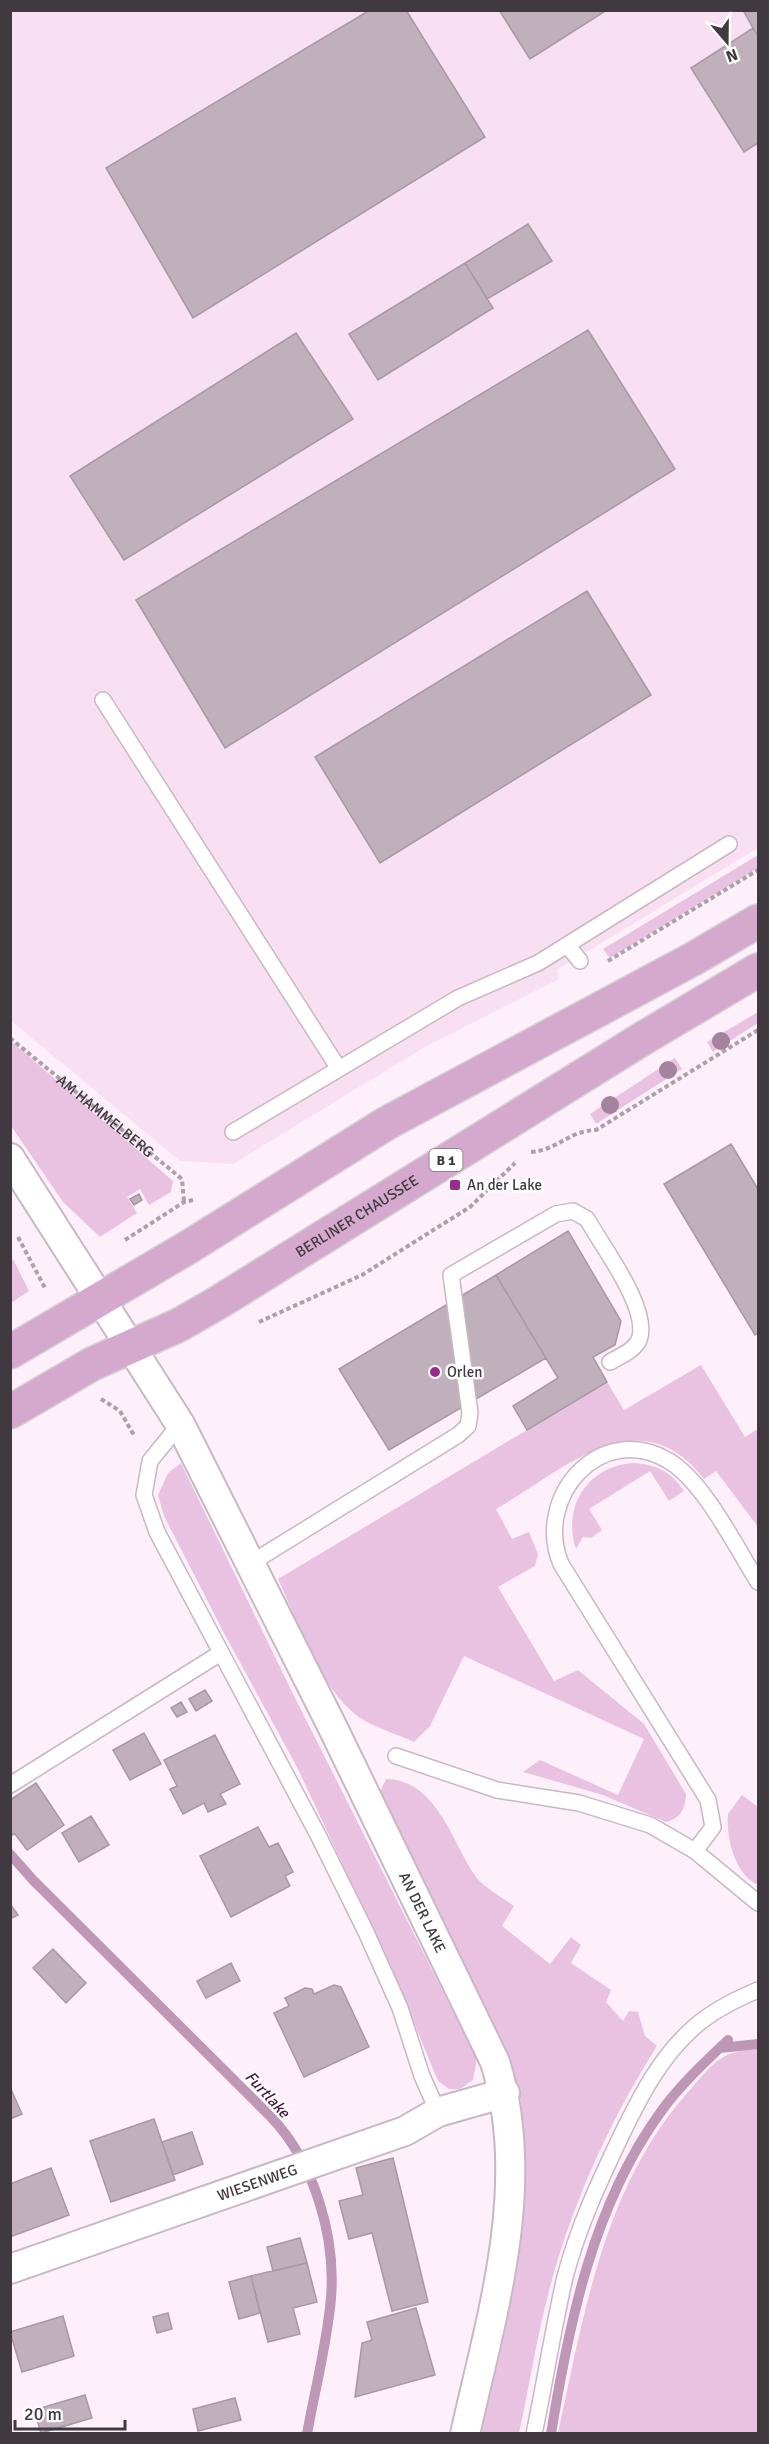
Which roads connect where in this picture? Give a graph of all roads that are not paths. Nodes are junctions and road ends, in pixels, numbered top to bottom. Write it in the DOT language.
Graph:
graph roads {
  1 [pos="104,700"];
  2 [pos="729,844"];
  3 [pos="759,921"];
  4 [pos="567,945"];
  5 [pos="580,961"];
  6 [pos="759,970"];
  7 [pos="339,1069"];
  8 [pos="233,1132"];
  9 [pos="10,1158"];
  10 [pos="100,1297"];
  11 [pos="130,1346"];
  12 [pos="10,1352"];
  13 [pos="610,1362"];
  14 [pos="10,1412"];
  15 [pos="180,1424"];
  16 [pos="251,1563"];
  17 [pos="759,1582"];
  18 [pos="219,1654"];
  19 [pos="396,1756"];
  20 [pos="10,1785"];
  21 [pos="695,1851"];
  22 [pos="759,1903"];
  23 [pos="758,1992"];
  24 [pos="505,2093"];
  25 [pos="438,2112"];
  26 [pos="10,2269"];
  27 [pos="465,2433"];
  28 [pos="534,2433"];
  1 -- 7 [label="lane"];
  2 -- 4 [label="lane"];
  3 -- 10 [label="main road"];
  4 -- 5 [label="lane"];
  4 -- 7 [label="lane"];
  6 -- 11 [label="main road, BERLINER CHAUSSEE / B 1"];
  7 -- 8 [label="lane"];
  9 -- 10 [label="street"];
  10 -- 11 [label="street"];
  10 -- 12 [label="main road"];
  11 -- 14 [label="main road, BERLINER CHAUSSEE / B 1"];
  11 -- 15 [label="street, AN DER LAKE"];
  13 -- 16 [label="lane"];
  15 -- 16 [label="street, AN DER LAKE"];
  15 -- 18 [label="lane"];
  16 -- 24 [label="street, AN DER LAKE"];
  17 -- 21 [label="lane"];
  18 -- 20 [label="lane"];
  18 -- 25 [label="lane"];
  19 -- 21 [label="lane"];
  21 -- 22 [label="lane"];
  23 -- 28 [label="lane"];
  24 -- 25 [label="street, WIESENWEG"];
  24 -- 27 [label="street, AN DER LAKE"];
  25 -- 26 [label="street, WIESENWEG"];
}
